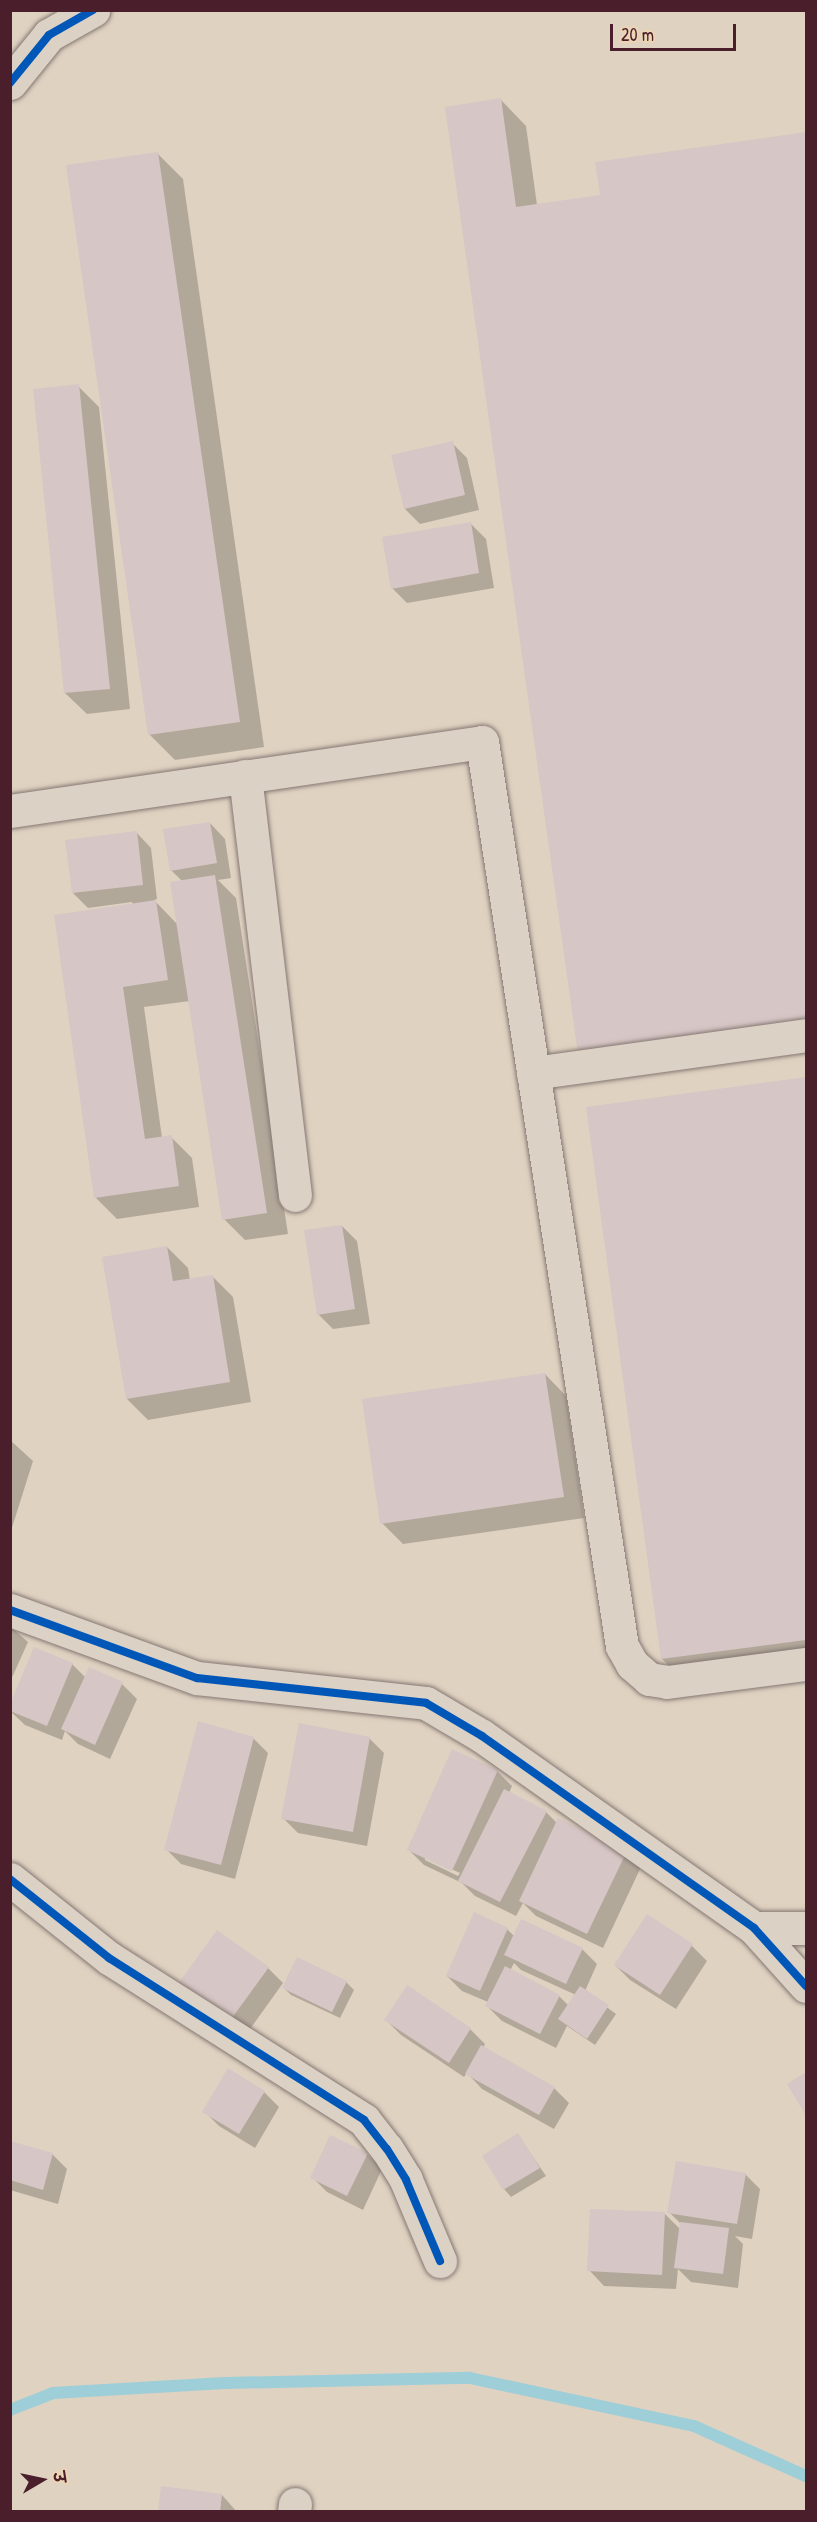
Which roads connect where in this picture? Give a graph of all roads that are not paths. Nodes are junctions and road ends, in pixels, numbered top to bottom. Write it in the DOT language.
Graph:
graph roads {
  1 [pos="93,10"];
  2 [pos="12,77"];
  3 [pos="245,777"];
  4 [pos="10,811"];
  5 [pos="807,1035"];
  6 [pos="533,1073"];
  7 [pos="295,1195"];
  8 [pos="10,1610"];
  9 [pos="807,1664"];
  10 [pos="10,1879"];
  11 [pos="754,1928"];
  12 [pos="807,1928"];
  13 [pos="807,1986"];
  14 [pos="440,2261"];
  1 -- 2 [label="street"];
  3 -- 4 [label="street"];
  3 -- 6 [label="street"];
  3 -- 7 [label="street"];
  5 -- 6 [label="street"];
  6 -- 9 [label="street"];
  8 -- 11 [label="street"];
  10 -- 14 [label="street"];
  11 -- 12 [label="street"];
  11 -- 13 [label="street"];
}
